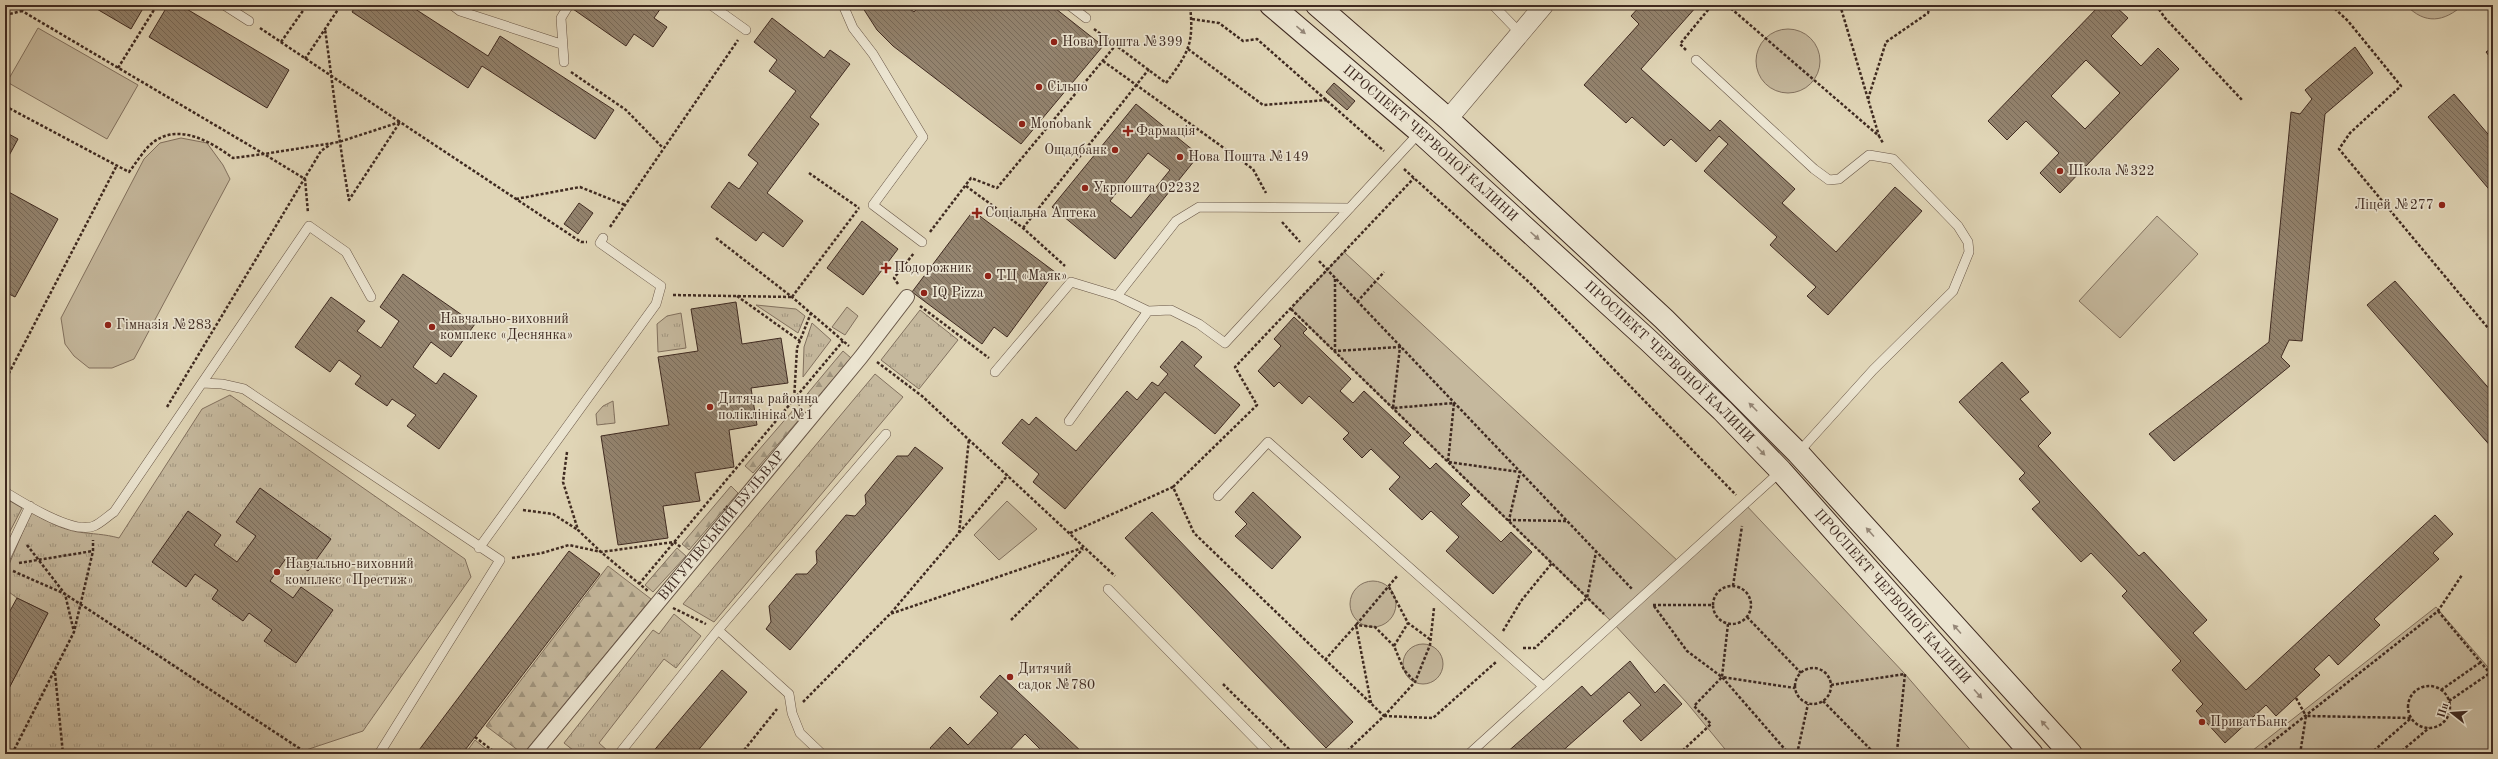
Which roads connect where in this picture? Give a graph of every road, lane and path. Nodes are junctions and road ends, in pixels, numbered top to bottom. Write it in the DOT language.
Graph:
graph roads {
  1 [pos="12,5"];
  2 [pos="157,5"];
  3 [pos="224,5"];
  4 [pos="306,5"];
  5 [pos="341,5"];
  6 [pos="452,5"];
  7 [pos="569,5"];
  8 [pos="711,5"];
  9 [pos="844,5"];
  10 [pos="1069,5"];
  11 [pos="1190,5"];
  12 [pos="1271,5"];
  13 [pos="1317,5"];
  14 [pos="1494,5"];
  15 [pos="1544,5"];
  16 [pos="1712,5"];
  17 [pos="1727,5"];
  18 [pos="1840,5"];
  19 [pos="1930,5"];
  20 [pos="2156,5"];
  21 [pos="2331,5"];
  22 [pos="22,11"];
  23 [pos="5,15"];
  24 [pos="1086,18"];
  25 [pos="1192,19"];
  26 [pos="249,21"];
  27 [pos="325,29"];
  28 [pos="746,30"];
  29 [pos="1521,34"];
  30 [pos="281,42"];
  31 [pos="561,44"];
  32 [pos="1188,49"];
  33 [pos="305,59"];
  34 [pos="1696,60"];
  35 [pos="1103,61"];
  36 [pos="564,62"];
  37 [pos="118,68"];
  38 [pos="1149,69"];
  39 [pos="332,76"];
  40 [pos="1136,85"];
  41 [pos="1868,99"];
  42 [pos="1327,100"];
  43 [pos="2243,101"];
  44 [pos="5,106"];
  45 [pos="1448,119"];
  46 [pos="400,122"];
  47 [pos="1420,132"];
  48 [pos="1879,136"];
  49 [pos="339,142"];
  50 [pos="333,143"];
  51 [pos="664,148"];
  52 [pos="264,154"];
  53 [pos="1893,159"];
  54 [pos="1394,160"];
  55 [pos="117,165"];
  56 [pos="809,173"];
  57 [pos="1414,178"];
  58 [pos="305,179"];
  59 [pos="966,186"];
  60 [pos="515,199"];
  61 [pos="625,205"];
  62 [pos="873,205"];
  63 [pos="1274,207"];
  64 [pos="859,208"];
  65 [pos="1350,208"];
  66 [pos="309,226"];
  67 [pos="1023,228"];
  68 [pos="603,238"];
  69 [pos="716,238"];
  70 [pos="581,242"];
  71 [pos="922,242"];
  72 [pos="1309,251"];
  73 [pos="1065,266"];
  74 [pos="1328,271"];
  75 [pos="1384,272"];
  76 [pos="1335,278"];
  77 [pos="658,295"];
  78 [pos="736,296"];
  79 [pos="1118,296"];
  80 [pos="371,297"];
  81 [pos="792,297"];
  82 [pos="907,297"];
  83 [pos="1357,302"];
  84 [pos="1292,309"];
  85 [pos="1148,311"];
  86 [pos="811,313"];
  87 [pos="2493,334"];
  88 [pos="800,341"];
  89 [pos="843,341"];
  90 [pos="1400,347"];
  91 [pos="1335,351"];
  92 [pos="998,369"];
  93 [pos="5,373"];
  94 [pos="202,384"];
  95 [pos="922,396"];
  96 [pos="794,400"];
  97 [pos="1454,403"];
  98 [pos="1393,408"];
  99 [pos="164,411"];
  100 [pos="813,416"];
  101 [pos="1069,421"];
  102 [pos="571,422"];
  103 [pos="886,434"];
  104 [pos="969,439"];
  105 [pos="1798,453"];
  106 [pos="1448,462"];
  107 [pos="1520,472"];
  108 [pos="1781,472"];
  109 [pos="1008,475"];
  110 [pos="1173,487"];
  111 [pos="5,492"];
  112 [pos="1218,496"];
  113 [pos="1746,504"];
  114 [pos="30,506"];
  115 [pos="507,509"];
  116 [pos="1509,520"];
  117 [pos="1566,521"];
  118 [pos="93,527"];
  119 [pos="578,530"];
  120 [pos="1070,532"];
  121 [pos="17,533"];
  122 [pos="959,533"];
  123 [pos="674,542"];
  124 [pos="1085,547"];
  125 [pos="479,548"];
  126 [pos="93,552"];
  127 [pos="601,552"];
  128 [pos="1596,552"];
  129 [pos="695,558"];
  130 [pos="40,560"];
  131 [pos="500,560"];
  132 [pos="9,562"];
  133 [pos="1552,564"];
  134 [pos="1406,565"];
  135 [pos="12,570"];
  136 [pos="2462,575"];
  137 [pos="1119,581"];
  138 [pos="639,584"];
  139 [pos="1733,586"];
  140 [pos="1389,587"];
  141 [pos="1108,589"];
  142 [pos="1436,592"];
  143 [pos="65,594"];
  144 [pos="1587,598"];
  145 [pos="1641,599"];
  146 [pos="660,601"];
  147 [pos="81,605"];
  148 [pos="1712,605"];
  149 [pos="1654,606"];
  150 [pos="2438,611"];
  151 [pos="890,614"];
  152 [pos="1747,617"];
  153 [pos="1011,620"];
  154 [pos="1408,624"];
  155 [pos="1614,624"];
  156 [pos="1728,624"];
  157 [pos="1356,625"];
  158 [pos="718,630"];
  159 [pos="74,632"];
  160 [pos="1504,634"];
  161 [pos="1431,640"];
  162 [pos="1394,646"];
  163 [pos="1506,654"];
  164 [pos="1325,660"];
  165 [pos="2481,662"];
  166 [pos="54,673"];
  167 [pos="1801,673"];
  168 [pos="2490,673"];
  169 [pos="2493,676"];
  170 [pos="1722,677"];
  171 [pos="1221,681"];
  172 [pos="1415,682"];
  173 [pos="1831,685"];
  174 [pos="1543,686"];
  175 [pos="1795,688"];
  176 [pos="2441,690"];
  177 [pos="789,694"];
  178 [pos="2296,698"];
  179 [pos="1823,701"];
  180 [pos="2448,701"];
  181 [pos="1371,704"];
  182 [pos="1808,704"];
  183 [pos="792,713"];
  184 [pos="1384,716"];
  185 [pos="2306,716"];
  186 [pos="2411,718"];
  187 [pos="2429,728"];
  188 [pos="475,737"];
  189 [pos="1897,751"];
  190 [pos="2027,752"];
  191 [pos="12,754"];
  192 [pos="63,754"];
  193 [pos="308,754"];
  194 [pos="379,754"];
  195 [pos="497,754"];
  196 [pos="533,754"];
  197 [pos="619,754"];
  198 [pos="741,754"];
  199 [pos="822,754"];
  200 [pos="1270,754"];
  201 [pos="1294,754"];
  202 [pos="1344,754"];
  203 [pos="1468,754"];
  204 [pos="1679,754"];
  205 [pos="1789,754"];
  206 [pos="1797,754"];
  207 [pos="1875,754"];
  208 [pos="1881,754"];
  209 [pos="1902,754"];
  210 [pos="2071,754"];
  211 [pos="2257,754"];
  212 [pos="2300,754"];
  213 [pos="2370,754"];
  214 [pos="2398,754"];
  1 -- 22 [label="path"];
  2 -- 37 [label="path"];
  3 -- 26 [label="lane"];
  4 -- 30 [label="path"];
  5 -- 27 [label="path"];
  6 -- 31 [label="lane"];
  7 -- 31 [label="lane"];
  8 -- 28 [label="lane"];
  9 -- 62 [label="lane"];
  10 -- 24 [label="lane"];
  11 -- 25 [label="path"];
  12 -- 47 [label="main road, ПРОСПЕКТ ЧЕРВОНОЇ КАЛИНИ, one-way"];
  13 -- 45 [label="main road, ПРОСПЕКТ ЧЕРВОНОЇ КАЛИНИ"];
  14 -- 29 [label="lane"];
  15 -- 29 [label="street"];
  16 -- 34 [label="path"];
  17 -- 48 [label="path"];
  18 -- 41 [label="path"];
  19 -- 41 [label="path"];
  20 -- 43 [label="path"];
  21 -- 87 [label="path"];
  22 -- 23 [label="path"];
  22 -- 37 [label="path"];
  25 -- 32 [label="path"];
  25 -- 42 [label="path"];
  26 -- 30 [label="path"];
  27 -- 33 [label="path"];
  27 -- 39 [label="path"];
  28 -- 51 [label="path"];
  29 -- 45 [label="street"];
  30 -- 33 [label="path"];
  31 -- 36 [label="lane"];
  32 -- 38 [label="path"];
  32 -- 42 [label="path"];
  33 -- 39 [label="path"];
  34 -- 53 [label="lane"];
  35 -- 38 [label="path"];
  35 -- 40 [label="path"];
  35 -- 59 [label="path"];
  36 -- 51 [label="path"];
  37 -- 52 [label="path"];
  38 -- 40 [label="path"];
  39 -- 46 [label="path"];
  39 -- 49 [label="path"];
  40 -- 63 [label="path"];
  40 -- 67 [label="path"];
  41 -- 48 [label="path"];
  42 -- 54 [label="path"];
  44 -- 55 [label="path"];
  105 -- 45 [label="main road, ПРОСПЕКТ ЧЕРВОНОЇ КАЛИНИ, one-way"];
  46 -- 49 [label="path"];
  46 -- 49 [label="path"];
  46 -- 60 [label="path"];
  47 -- 54 [label="lane"];
  47 -- 108 [label="main road, ПРОСПЕКТ ЧЕРВОНОЇ КАЛИНИ, one-way"];
  48 -- 53 [label="path"];
  49 -- 50 [label="path"];
  50 -- 52 [label="path"];
  50 -- 58 [label="path"];
  51 -- 61 [label="path"];
  52 -- 55 [label="path"];
  52 -- 58 [label="path"];
  53 -- 105 [label="lane"];
  54 -- 57 [label="path"];
  54 -- 65 [label="lane"];
  55 -- 93 [label="path"];
  56 -- 64 [label="path"];
  57 -- 74 [label="path"];
  57 -- 113 [label="path"];
  58 -- 66 [label="path"];
  58 -- 99 [label="path"];
  59 -- 67 [label="path"];
  59 -- 71 [label="path"];
  60 -- 61 [label="path"];
  60 -- 70 [label="path"];
  61 -- 68 [label="path"];
  62 -- 64 [label="path"];
  62 -- 71 [label="lane"];
  63 -- 65 [label="lane"];
  63 -- 72 [label="path"];
  63 -- 79 [label="lane"];
  64 -- 81 [label="path"];
  65 -- 72 [label="lane"];
  66 -- 80 [label="lane"];
  66 -- 94 [label="lane"];
  67 -- 73 [label="path"];
  68 -- 77 [label="lane"];
  69 -- 81 [label="path"];
  71 -- 82 [label="path"];
  72 -- 74 [label="path"];
  72 -- 85 [label="lane"];
  74 -- 76 [label="path"];
  74 -- 84 [label="path"];
  75 -- 83 [label="path"];
  76 -- 83 [label="path"];
  76 -- 91 [label="path"];
  77 -- 78 [label="path"];
  77 -- 102 [label="lane"];
  78 -- 81 [label="path"];
  78 -- 88 [label="path"];
  79 -- 85 [label="lane"];
  79 -- 92 [label="lane"];
  82 -- 92 [label="path"];
  82 -- 100 [label="street, ВИГУРІВСЬКИЙ БУЛЬВАР"];
  83 -- 90 [label="path"];
  84 -- 91 [label="path"];
  84 -- 110 [label="path"];
  85 -- 101 [label="lane"];
  86 -- 88 [label="path"];
  88 -- 96 [label="path"];
  89 -- 96 [label="path"];
  90 -- 91 [label="path"];
  90 -- 97 [label="path"];
  90 -- 98 [label="path"];
  91 -- 98 [label="path"];
  94 -- 118 [label="lane"];
  94 -- 125 [label="lane"];
  95 -- 104 [label="path"];
  96 -- 100 [label="path"];
  96 -- 123 [label="path"];
  97 -- 98 [label="path"];
  97 -- 106 [label="path"];
  97 -- 107 [label="path"];
  98 -- 106 [label="path"];
  100 -- 129 [label="street, ВИГУРІВСЬКИЙ БУЛЬВАР"];
  102 -- 115 [label="lane"];
  102 -- 119 [label="path"];
  103 -- 158 [label="lane"];
  104 -- 109 [label="path"];
  104 -- 122 [label="path"];
  210 -- 105 [label="main road, ПРОСПЕКТ ЧЕРВОНОЇ КАЛИНИ, one-way"];
  106 -- 107 [label="path"];
  106 -- 116 [label="path"];
  107 -- 116 [label="path"];
  107 -- 117 [label="path"];
  108 -- 113 [label="lane"];
  108 -- 190 [label="main road, ПРОСПЕКТ ЧЕРВОНОЇ КАЛИНИ, one-way"];
  109 -- 120 [label="path"];
  109 -- 122 [label="path"];
  110 -- 120 [label="path"];
  110 -- 164 [label="path"];
  111 -- 114 [label="lane"];
  112 -- 134 [label="lane"];
  113 -- 139 [label="path"];
  113 -- 145 [label="lane"];
  114 -- 118 [label="lane"];
  114 -- 121 [label="lane"];
  115 -- 119 [label="path"];
  115 -- 125 [label="lane"];
  116 -- 117 [label="path"];
  116 -- 133 [label="path"];
  117 -- 128 [label="path"];
  118 -- 126 [label="path"];
  119 -- 127 [label="path"];
  120 -- 124 [label="path"];
  121 -- 130 [label="path"];
  121 -- 132 [label="lane"];
  122 -- 151 [label="path"];
  123 -- 127 [label="path"];
  123 -- 129 [label="path"];
  123 -- 138 [label="path"];
  124 -- 137 [label="path"];
  124 -- 151 [label="path"];
  124 -- 153 [label="path"];
  125 -- 131 [label="lane"];
  126 -- 130 [label="path"];
  126 -- 147 [label="path"];
  127 -- 131 [label="path"];
  127 -- 138 [label="path"];
  128 -- 144 [label="path"];
  128 -- 145 [label="path"];
  129 -- 146 [label="street, ВИГУРІВСЬКИЙ БУЛЬВАР"];
  130 -- 132 [label="path"];
  130 -- 143 [label="path"];
  131 -- 194 [label="lane"];
  133 -- 144 [label="path"];
  133 -- 160 [label="path"];
  134 -- 142 [label="lane"];
  134 -- 157 [label="path"];
  135 -- 143 [label="path"];
  136 -- 150 [label="path"];
  138 -- 146 [label="path"];
  139 -- 148 [label="path"];
  139 -- 152 [label="path"];
  140 -- 154 [label="path"];
  141 -- 200 [label="lane"];
  142 -- 161 [label="path"];
  142 -- 163 [label="lane"];
  143 -- 147 [label="path"];
  143 -- 159 [label="path"];
  144 -- 155 [label="path"];
  144 -- 163 [label="path"];
  145 -- 149 [label="path"];
  145 -- 155 [label="lane"];
  146 -- 158 [label="path"];
  146 -- 196 [label="street, ВИГУРІВСЬКИЙ БУЛЬВАР"];
  147 -- 159 [label="path"];
  147 -- 193 [label="path"];
  148 -- 149 [label="path"];
  148 -- 156 [label="path"];
  149 -- 170 [label="path"];
  150 -- 165 [label="path"];
  150 -- 185 [label="path"];
  151 -- 183 [label="path"];
  152 -- 156 [label="path"];
  152 -- 167 [label="path"];
  154 -- 161 [label="path"];
  154 -- 162 [label="path"];
  155 -- 174 [label="lane"];
  156 -- 170 [label="path"];
  157 -- 162 [label="path"];
  157 -- 164 [label="path"];
  157 -- 181 [label="path"];
  158 -- 177 [label="lane"];
  158 -- 197 [label="lane"];
  159 -- 166 [label="path"];
  161 -- 172 [label="path"];
  162 -- 172 [label="path"];
  163 -- 174 [label="lane"];
  163 -- 184 [label="path"];
  164 -- 181 [label="path"];
  165 -- 168 [label="path"];
  165 -- 176 [label="path"];
  166 -- 191 [label="path"];
  166 -- 192 [label="path"];
  167 -- 173 [label="path"];
  167 -- 175 [label="path"];
  168 -- 169 [label="path"];
  168 -- 180 [label="path"];
  170 -- 175 [label="path"];
  170 -- 204 [label="path"];
  170 -- 205 [label="path"];
  171 -- 201 [label="path"];
  172 -- 184 [label="path"];
  173 -- 179 [label="path"];
  173 -- 189 [label="path"];
  174 -- 203 [label="lane"];
  175 -- 182 [label="path"];
  176 -- 180 [label="path"];
  176 -- 186 [label="path"];
  177 -- 183 [label="lane"];
  177 -- 198 [label="path"];
  178 -- 185 [label="path"];
  179 -- 182 [label="path"];
  179 -- 207 [label="path"];
  180 -- 187 [label="path"];
  181 -- 184 [label="path"];
  182 -- 206 [label="path"];
  183 -- 199 [label="lane"];
  184 -- 202 [label="path"];
  185 -- 186 [label="path"];
  185 -- 211 [label="path"];
  185 -- 212 [label="path"];
  186 -- 187 [label="path"];
  186 -- 213 [label="path"];
  187 -- 214 [label="path"];
  188 -- 195 [label="path"];
  189 -- 208 [label="path"];
  189 -- 209 [label="path"];
}
